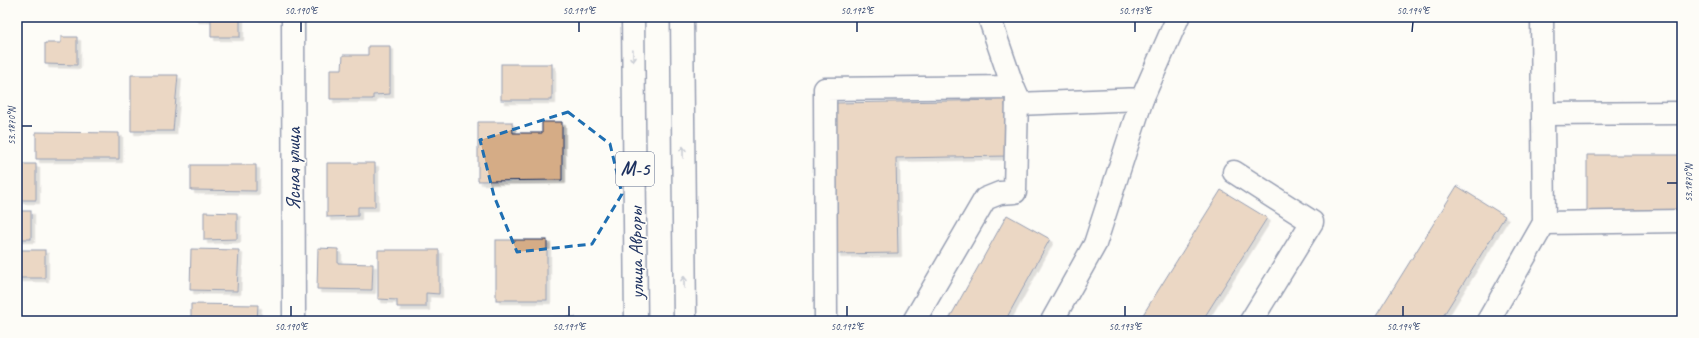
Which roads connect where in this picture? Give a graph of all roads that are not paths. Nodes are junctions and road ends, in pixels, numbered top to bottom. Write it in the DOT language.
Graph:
graph roads {
  1 [pos="293,17"];
  2 [pos="633,17"];
  3 [pos="682,17"];
  4 [pos="988,17"];
  5 [pos="1178,17"];
  6 [pos="1542,17"];
  7 [pos="1015,96"];
  8 [pos="1142,99"];
  9 [pos="1682,113"];
  10 [pos="1544,114"];
  11 [pos="1234,172"];
  12 [pos="1682,221"];
  13 [pos="1544,223"];
  14 [pos="294,321"];
  15 [pos="636,321"];
  16 [pos="685,321"];
  17 [pos="826,321"];
  18 [pos="914,321"];
  19 [pos="1052,321"];
  20 [pos="1251,321"];
  21 [pos="1488,321"];
  1 -- 14 [label="main road, Ясная улица"];
  2 -- 15 [label="main road, улица Авроры / М-5, one-way"];
  16 -- 3 [label="main road, М-5, one-way"];
  4 -- 7 [label="main road"];
  5 -- 8 [label="main road"];
  6 -- 10 [label="main road"];
  7 -- 8 [label="main road"];
  7 -- 17 [label="main road"];
  7 -- 18 [label="main road"];
  8 -- 19 [label="main road"];
  9 -- 10 [label="main road"];
  10 -- 13 [label="main road"];
  11 -- 20 [label="main road"];
  12 -- 13 [label="main road"];
  13 -- 21 [label="main road"];
}
